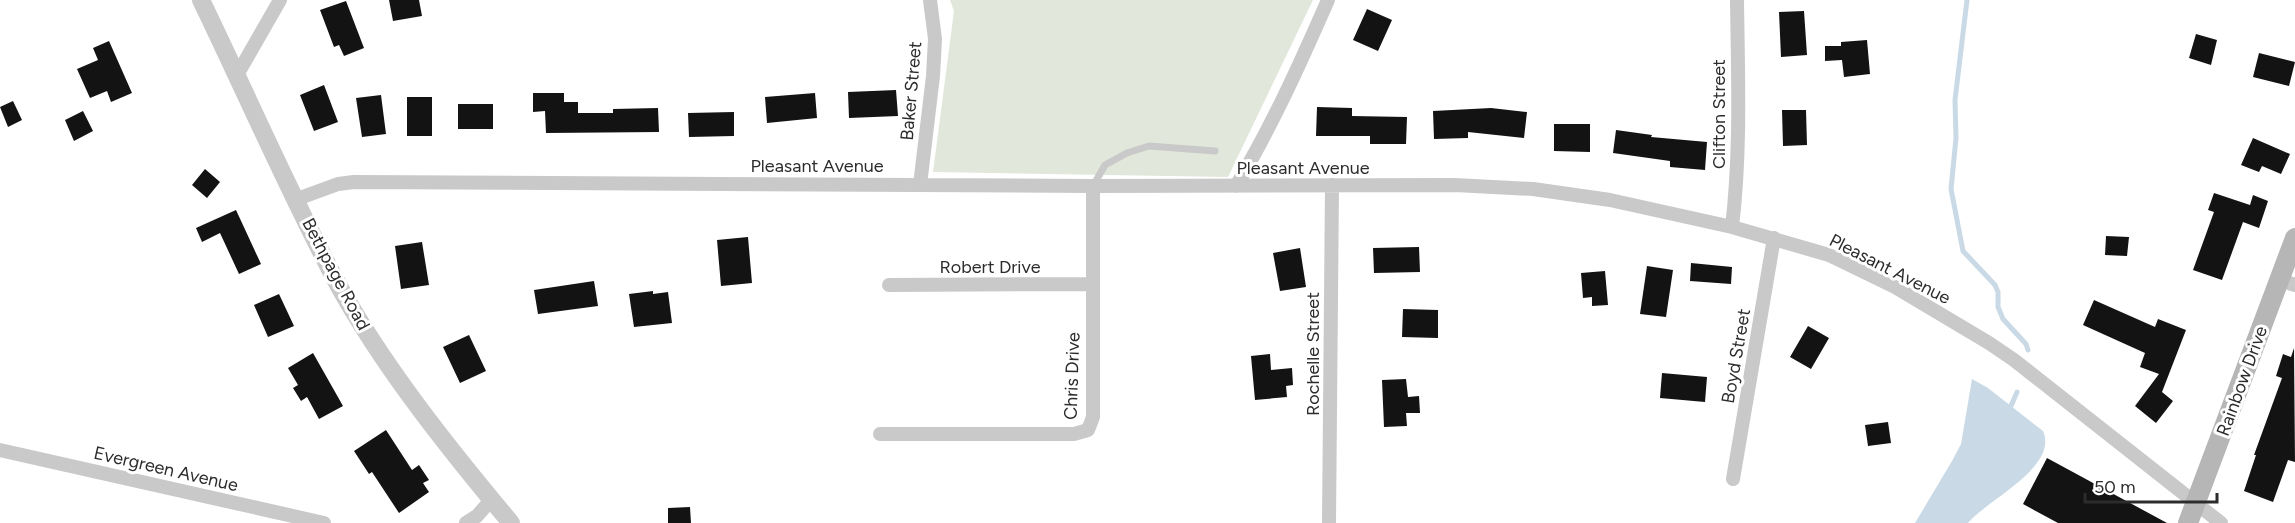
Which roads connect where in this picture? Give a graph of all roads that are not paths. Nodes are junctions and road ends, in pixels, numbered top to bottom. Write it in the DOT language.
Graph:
graph roads {
  1 [pos="201,0"];
  2 [pos="280,0"];
  3 [pos="930,0"];
  4 [pos="1328,0"];
  5 [pos="1737,0"];
  6 [pos="237,75"];
  7 [pos="1215,151"];
  8 [pos="920,184"];
  9 [pos="1332,185"];
  10 [pos="1093,186"];
  11 [pos="1236,186"];
  12 [pos="297,199"];
  13 [pos="1732,227"];
  14 [pos="1774,238"];
  15 [pos="2295,238"];
  16 [pos="2287,282"];
  17 [pos="1092,284"];
  18 [pos="889,285"];
  19 [pos="880,434"];
  20 [pos="0,450"];
  21 [pos="1733,479"];
  22 [pos="491,500"];
  23 [pos="2196,504"];
  24 [pos="324,523"];
  25 [pos="466,523"];
  26 [pos="511,523"];
  27 [pos="1329,523"];
  28 [pos="2188,523"];
  29 [pos="2221,523"];
  1 -- 6 [label="street, Bethpage Road"];
  2 -- 6 [label="street"];
  3 -- 8 [label="street, Baker Street"];
  4 -- 11 [label="street"];
  5 -- 13 [label="street, Clifton Street"];
  6 -- 12 [label="street, Bethpage Road"];
  7 -- 10 [label="lane"];
  8 -- 10 [label="street, Pleasant Avenue"];
  8 -- 12 [label="street, Pleasant Avenue"];
  9 -- 11 [label="street, Pleasant Avenue"];
  9 -- 13 [label="street, Pleasant Avenue"];
  9 -- 27 [label="street, Rochelle Street"];
  10 -- 11 [label="street, Pleasant Avenue"];
  10 -- 17 [label="street, Chris Drive"];
  12 -- 22 [label="street, Bethpage Road"];
  13 -- 14 [label="street, Pleasant Avenue"];
  14 -- 21 [label="street, Boyd Street"];
  14 -- 23 [label="street, Pleasant Avenue"];
  15 -- 16 [label="main road, Rainbow Drive"];
  16 -- 23 [label="main road, Rainbow Drive"];
  17 -- 18 [label="street, Robert Drive"];
  17 -- 19 [label="street, Chris Drive"];
  20 -- 24 [label="street, Evergreen Avenue"];
  22 -- 25 [label="street"];
  22 -- 26 [label="street, Bethpage Road"];
  23 -- 28 [label="main road, Rainbow Drive"];
  23 -- 29 [label="street, Pleasant Avenue"];
}
